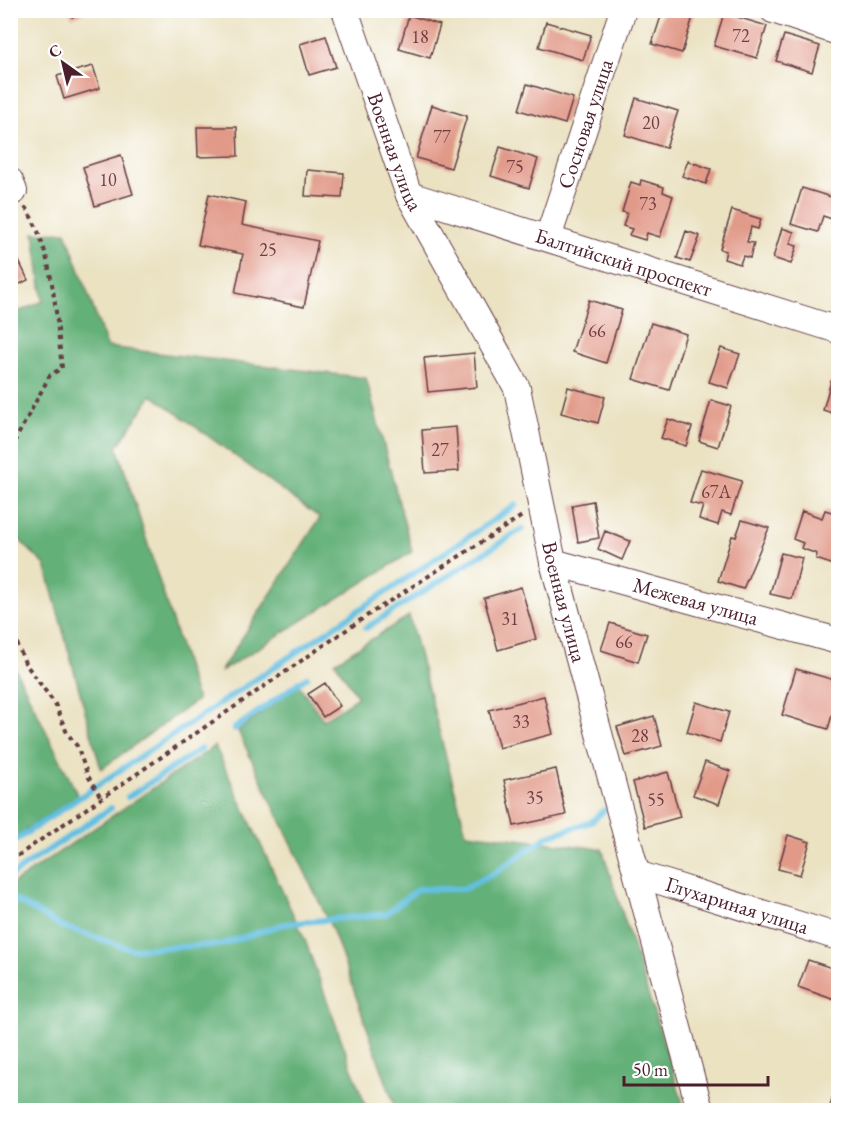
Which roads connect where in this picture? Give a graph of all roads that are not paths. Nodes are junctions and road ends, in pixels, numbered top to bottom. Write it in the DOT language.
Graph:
graph roads {
  1 [pos="345,10"];
  2 [pos="623,10"];
  3 [pos="773,10"];
  4 [pos="838,32"];
  5 [pos="409,195"];
  6 [pos="548,238"];
  7 [pos="838,330"];
  8 [pos="553,562"];
  9 [pos="838,642"];
  10 [pos="637,874"];
  11 [pos="838,937"];
  12 [pos="700,1110"];
  1 -- 5 [label="street, Военная улица"];
  2 -- 6 [label="street, Сосновая улица"];
  3 -- 4 [label="street"];
  5 -- 6 [label="street, Балтийский проспект"];
  5 -- 8 [label="street, Военная улица"];
  6 -- 7 [label="street, Балтийский проспект"];
  8 -- 9 [label="street, Межевая улица"];
  8 -- 10 [label="street, Военная улица"];
  10 -- 11 [label="street, Глухариная улица"];
  10 -- 12 [label="street, Военная улица"];
}
